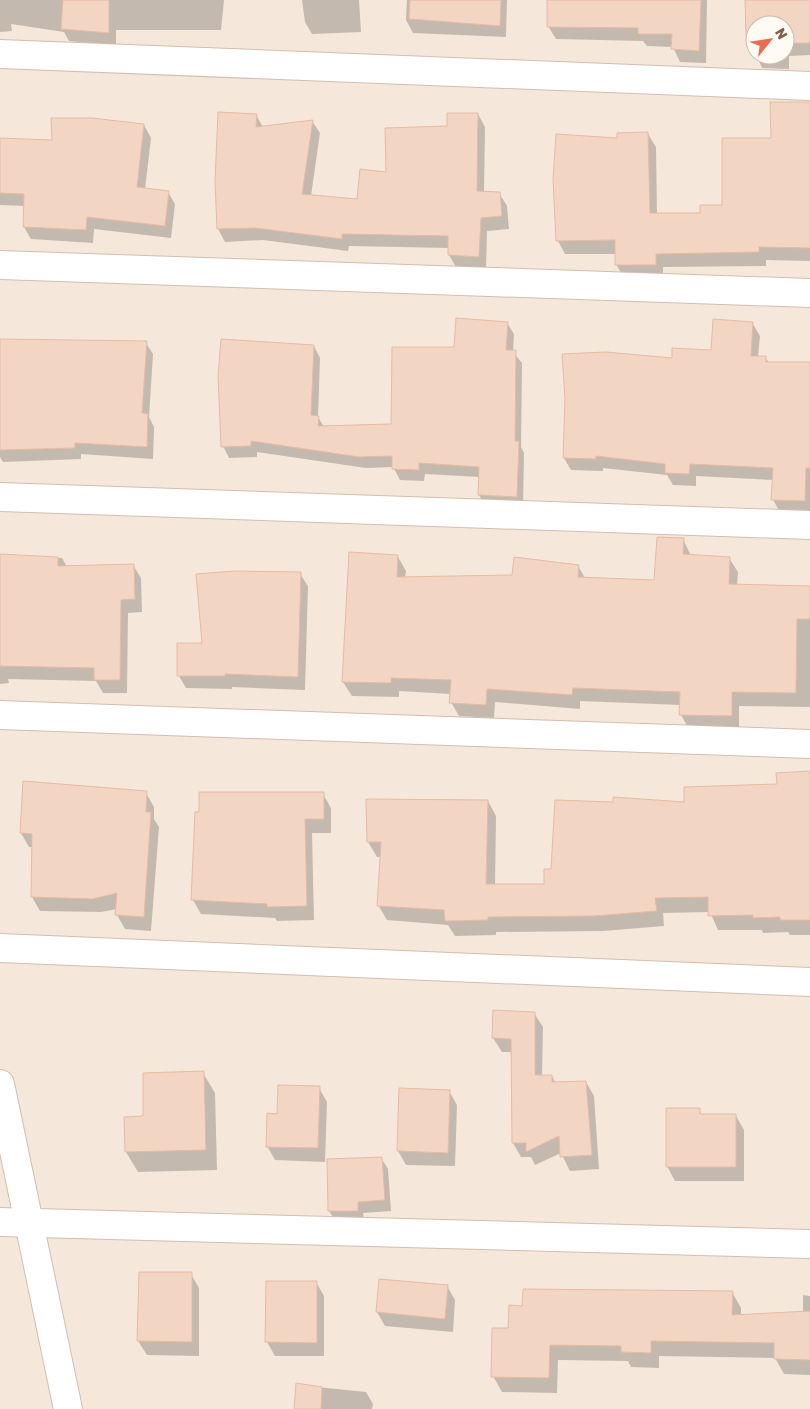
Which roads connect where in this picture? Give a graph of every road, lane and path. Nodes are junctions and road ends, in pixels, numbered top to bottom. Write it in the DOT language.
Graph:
graph roads {
  1 [pos="0,54"];
  2 [pos="810,86"];
  3 [pos="0,265"];
  4 [pos="810,293"];
  5 [pos="0,497"];
  6 [pos="810,525"];
  7 [pos="0,715"];
  8 [pos="810,744"];
  9 [pos="0,948"];
  10 [pos="810,982"];
  11 [pos="0,1084"];
  12 [pos="0,1222"];
  13 [pos="29,1222"];
  14 [pos="810,1244"];
  15 [pos="68,1409"];
  1 -- 2 [label="street"];
  3 -- 4 [label="street"];
  5 -- 6 [label="street"];
  7 -- 8 [label="street"];
  9 -- 10 [label="street"];
  11 -- 13 [label="street"];
  12 -- 13 [label="street"];
  13 -- 14 [label="street"];
  13 -- 15 [label="street"];
}
